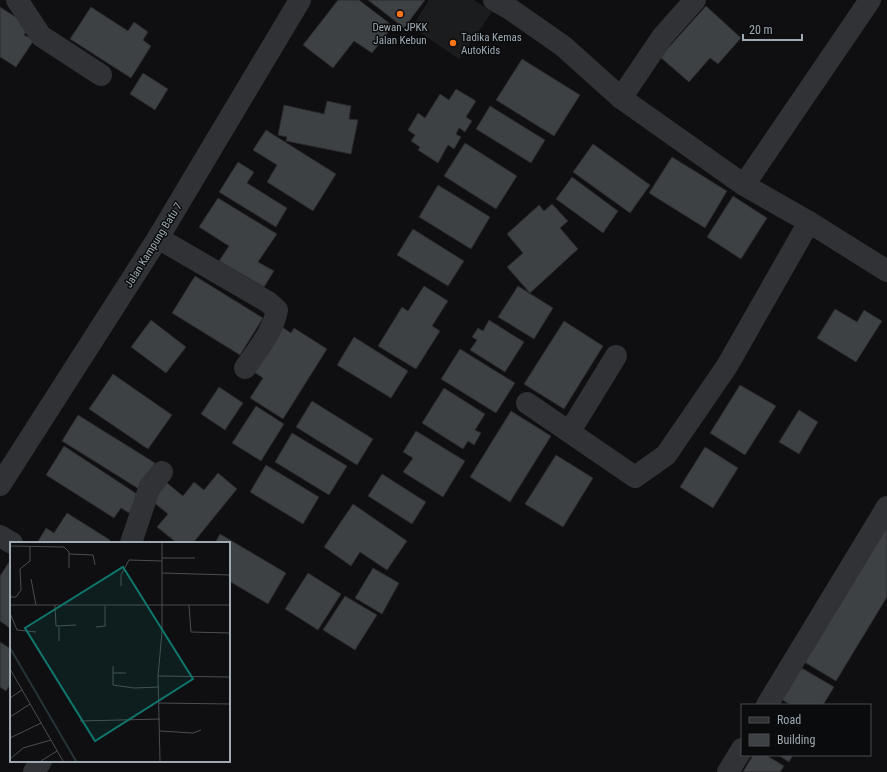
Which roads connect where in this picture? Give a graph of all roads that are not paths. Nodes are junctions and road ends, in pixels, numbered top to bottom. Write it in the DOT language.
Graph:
graph roads {
  1 [pos="17,0"];
  2 [pos="300,0"];
  3 [pos="494,0"];
  4 [pos="695,0"];
  5 [pos="870,0"];
  6 [pos="101,75"];
  7 [pos="620,98"];
  8 [pos="744,185"];
  9 [pos="809,222"];
  10 [pos="158,238"];
  11 [pos="887,271"];
  12 [pos="616,356"];
  13 [pos="245,368"];
  14 [pos="527,403"];
  15 [pos="570,431"];
  16 [pos="162,472"];
  17 [pos="0,485"];
  18 [pos="887,506"];
  19 [pos="0,536"];
  20 [pos="10,542"];
  21 [pos="131,542"];
  22 [pos="768,704"];
  23 [pos="741,750"];
  24 [pos="40,762"];
  25 [pos="34,772"];
  26 [pos="728,772"];
  1 -- 6 [label="street"];
  2 -- 10 [label="street, Jalan Kampung Batu 7"];
  3 -- 7 [label="street"];
  4 -- 7 [label="street"];
  5 -- 8 [label="street"];
  7 -- 8 [label="street"];
  8 -- 9 [label="street"];
  9 -- 11 [label="street"];
  9 -- 15 [label="street"];
  10 -- 13 [label="street"];
  10 -- 17 [label="street, Jalan Kampung Batu 7"];
  12 -- 15 [label="street"];
  14 -- 15 [label="street"];
  16 -- 21 [label="street"];
  18 -- 22 [label="street"];
  19 -- 20 [label="street"];
  23 -- 26 [label="street"];
  24 -- 25 [label="street"];
}
